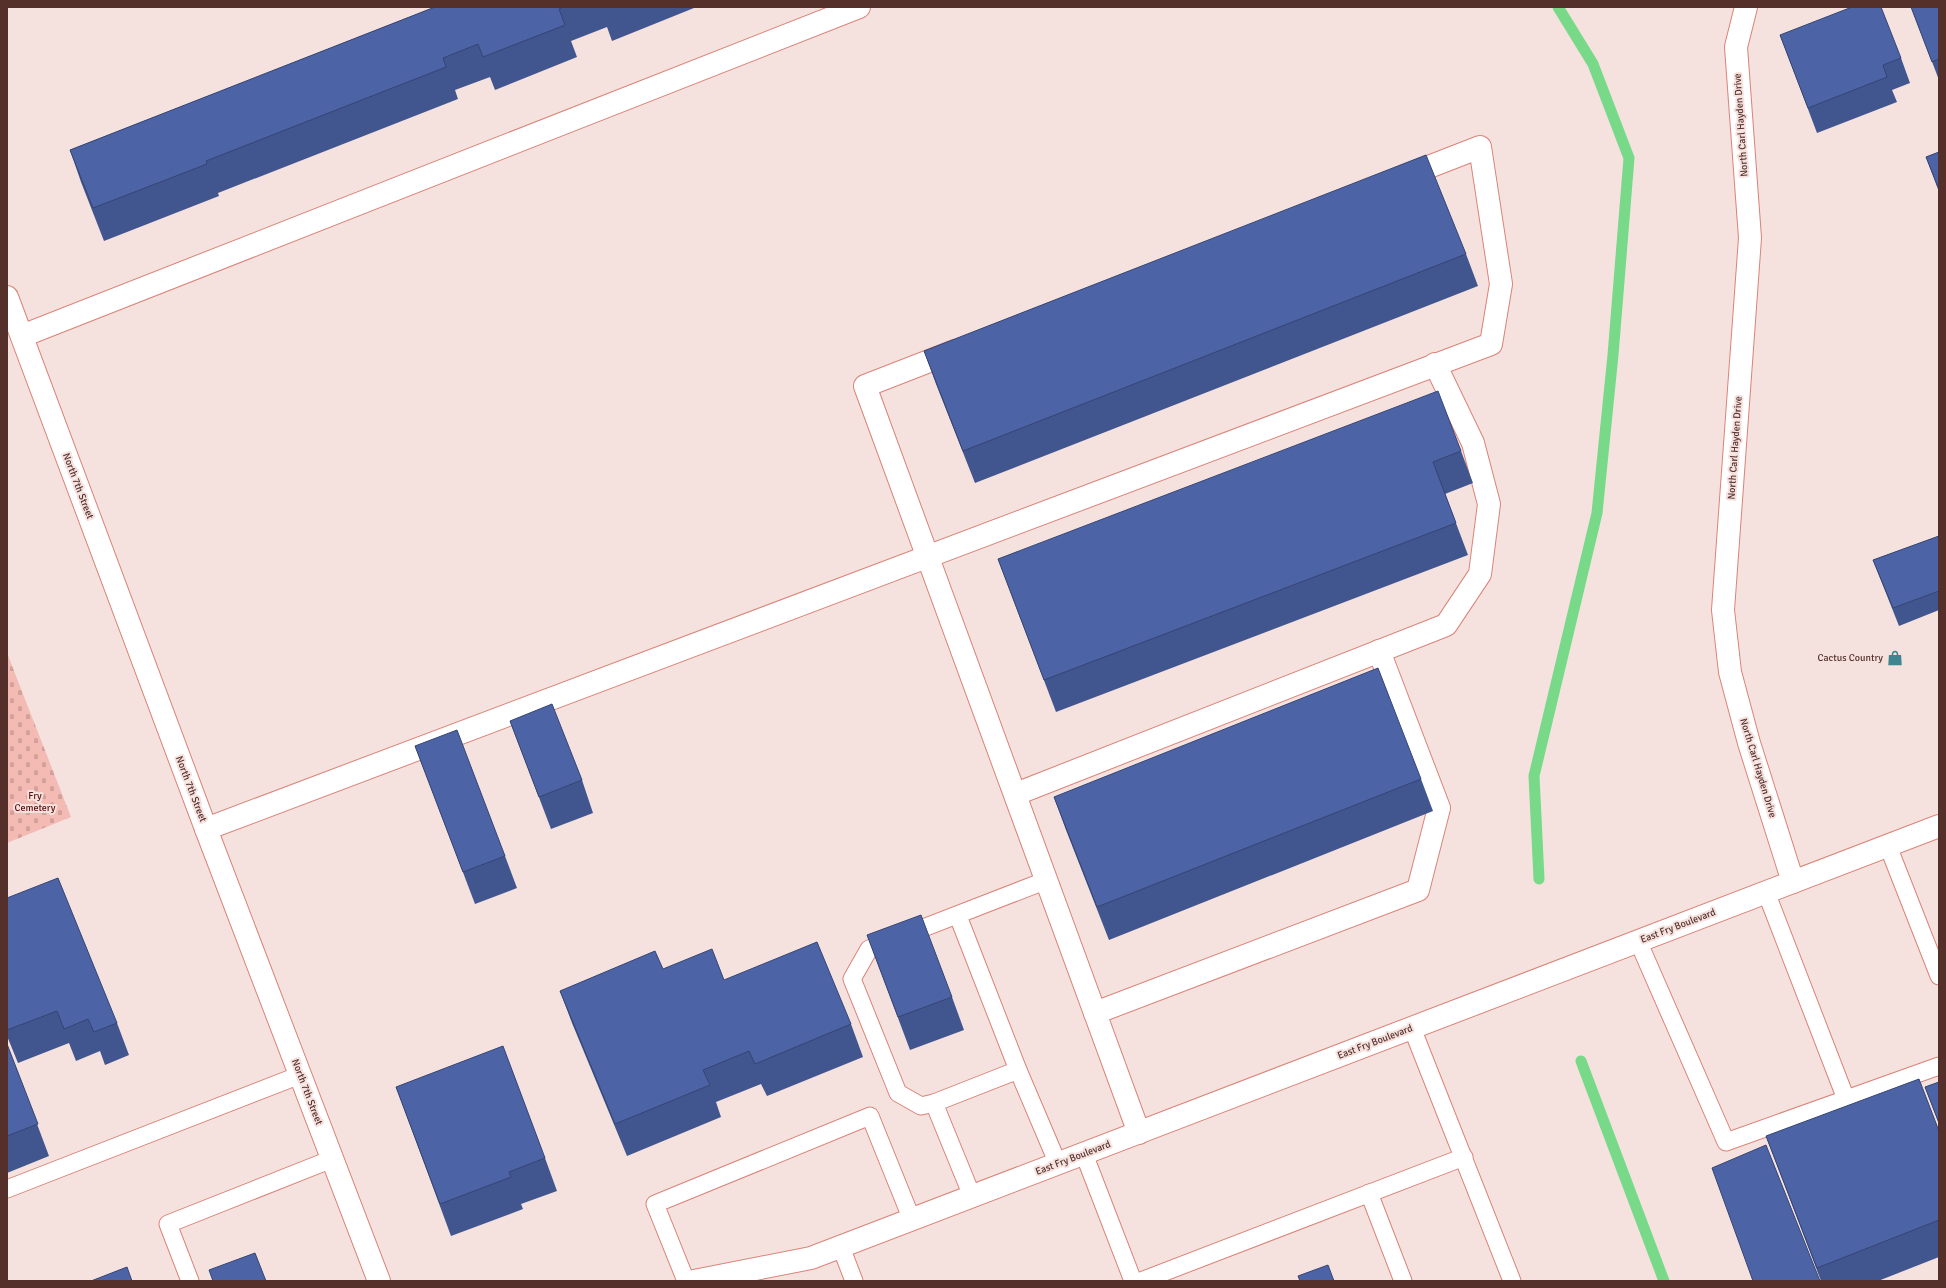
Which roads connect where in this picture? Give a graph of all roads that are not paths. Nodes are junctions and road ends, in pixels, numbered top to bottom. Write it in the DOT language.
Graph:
graph roads {
  1 [pos="859,7"];
  2 [pos="1746,7"];
  3 [pos="1384,185"];
  4 [pos="7,297"];
  5 [pos="22,336"];
  6 [pos="976,343"];
  7 [pos="1435,364"];
  8 [pos="928,556"];
  9 [pos="1379,651"];
  10 [pos="1016,794"];
  11 [pos="1939,826"];
  12 [pos="206,828"];
  13 [pos="1888,846"];
  14 [pos="1047,880"];
  15 [pos="1793,882"];
  16 [pos="1766,892"];
  17 [pos="958,916"];
  18 [pos="1638,941"];
  19 [pos="1939,976"];
  20 [pos="1095,1013"];
  21 [pos="1412,1028"];
  22 [pos="1939,1066"];
  23 [pos="1018,1070"];
  24 [pos="300,1075"];
  25 [pos="1846,1099"];
  26 [pos="934,1103"];
  27 [pos="1140,1133"];
  28 [pos="1084,1154"];
  29 [pos="1464,1156"];
  30 [pos="332,1159"];
  31 [pos="1058,1164"];
  32 [pos="7,1189"];
  33 [pos="1369,1193"];
  34 [pos="972,1196"];
  35 [pos="912,1220"];
  36 [pos="841,1247"];
  37 [pos="811,1258"];
  38 [pos="1174,1275"];
  39 [pos="190,1281"];
  40 [pos="379,1281"];
  41 [pos="686,1281"];
  42 [pos="694,1281"];
  43 [pos="781,1281"];
  44 [pos="854,1281"];
  45 [pos="1133,1281"];
  46 [pos="1141,1281"];
  47 [pos="1403,1281"];
  48 [pos="1512,1281"];
  1 -- 5 [label="street"];
  2 -- 15 [label="street, North Carl Hayden Drive"];
  3 -- 7 [label="street"];
  4 -- 5 [label="street, North 7th Street"];
  5 -- 12 [label="street, North 7th Street"];
  6 -- 8 [label="street"];
  7 -- 8 [label="street"];
  7 -- 9 [label="street"];
  8 -- 10 [label="street"];
  8 -- 12 [label="street"];
  9 -- 10 [label="street"];
  9 -- 20 [label="street"];
  10 -- 14 [label="street"];
  11 -- 13 [label="street, East Fry Boulevard"];
  12 -- 24 [label="street, North 7th Street"];
  13 -- 15 [label="street, East Fry Boulevard"];
  13 -- 19 [label="lane"];
  14 -- 17 [label="lane"];
  14 -- 20 [label="street"];
  15 -- 16 [label="street, East Fry Boulevard"];
  16 -- 18 [label="street, East Fry Boulevard"];
  16 -- 25 [label="lane"];
  17 -- 23 [label="lane"];
  17 -- 26 [label="lane"];
  18 -- 21 [label="street, East Fry Boulevard"];
  18 -- 25 [label="lane"];
  20 -- 27 [label="street"];
  21 -- 27 [label="street, East Fry Boulevard"];
  21 -- 29 [label="lane"];
  22 -- 25 [label="lane"];
  23 -- 26 [label="lane"];
  23 -- 31 [label="lane"];
  24 -- 30 [label="street, North 7th Street"];
  24 -- 32 [label="lane"];
  26 -- 34 [label="lane"];
  27 -- 28 [label="street, East Fry Boulevard"];
  28 -- 31 [label="street, East Fry Boulevard"];
  28 -- 45 [label="lane"];
  29 -- 33 [label="lane"];
  29 -- 48 [label="lane"];
  30 -- 39 [label="lane"];
  30 -- 40 [label="street, North 7th Street"];
  31 -- 34 [label="street, East Fry Boulevard"];
  33 -- 38 [label="lane"];
  33 -- 47 [label="lane"];
  34 -- 35 [label="street, East Fry Boulevard"];
  35 -- 36 [label="street, East Fry Boulevard"];
  35 -- 41 [label="lane"];
  36 -- 37 [label="street, East Fry Boulevard"];
  36 -- 44 [label="lane"];
  37 -- 42 [label="street, East Fry Boulevard"];
  37 -- 43 [label="street, East Fry Boulevard"];
  38 -- 46 [label="lane"];
}
